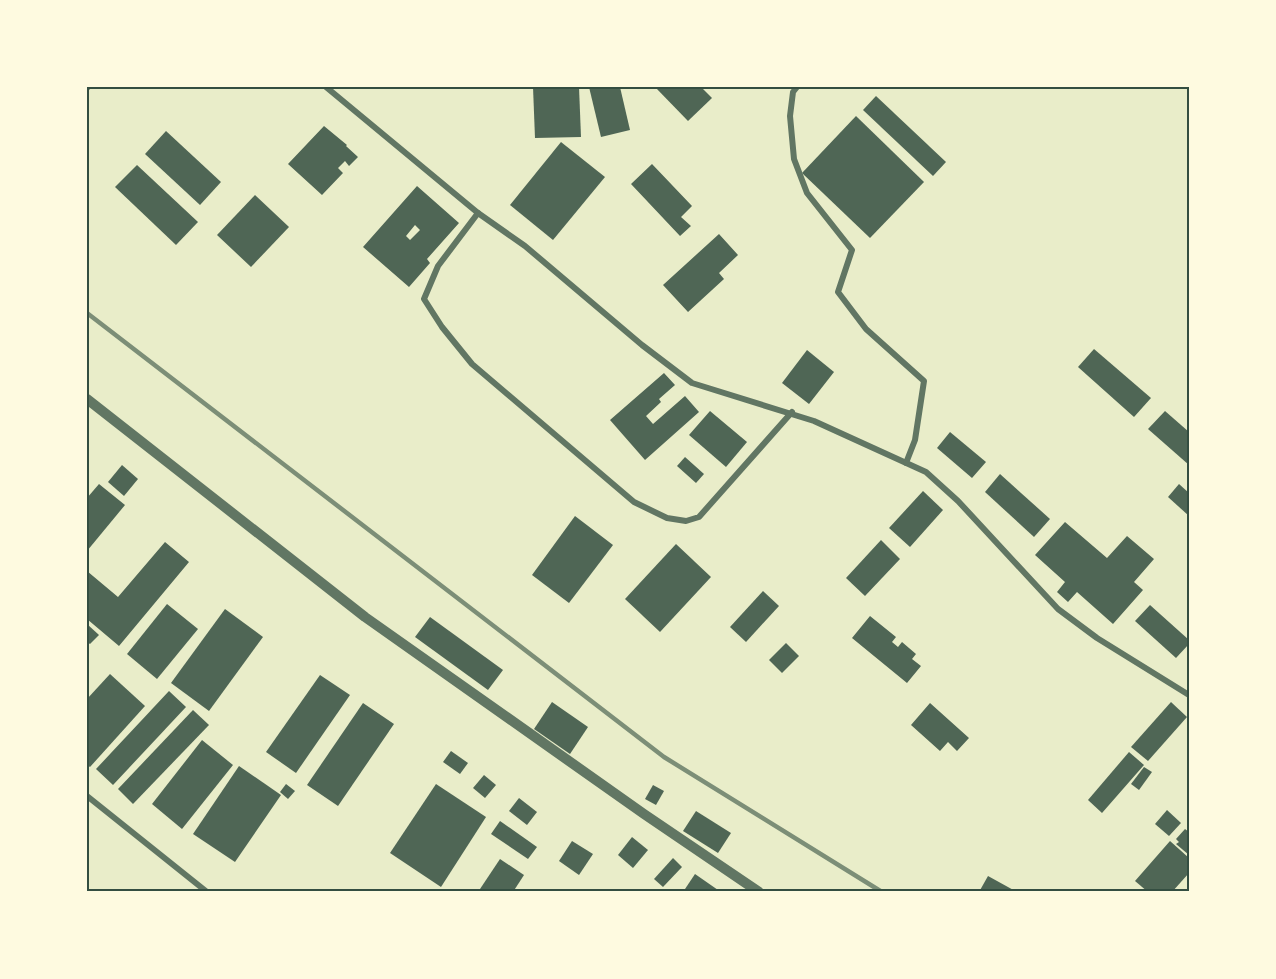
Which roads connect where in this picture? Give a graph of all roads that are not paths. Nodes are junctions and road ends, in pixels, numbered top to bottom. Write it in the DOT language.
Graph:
graph roads {
  1 [pos="326,87"];
  2 [pos="797,87"];
  3 [pos="478,213"];
  4 [pos="87,399"];
  5 [pos="792,412"];
  6 [pos="906,462"];
  7 [pos="1189,694"];
  8 [pos="87,796"];
  9 [pos="207,892"];
  10 [pos="759,892"];
  1 -- 3 [label="street"];
  2 -- 6 [label="street"];
  3 -- 5 [label="street"];
  3 -- 5 [label="street"];
  4 -- 10 [label="street"];
  5 -- 6 [label="street"];
  6 -- 7 [label="street"];
  8 -- 9 [label="street"];
}
